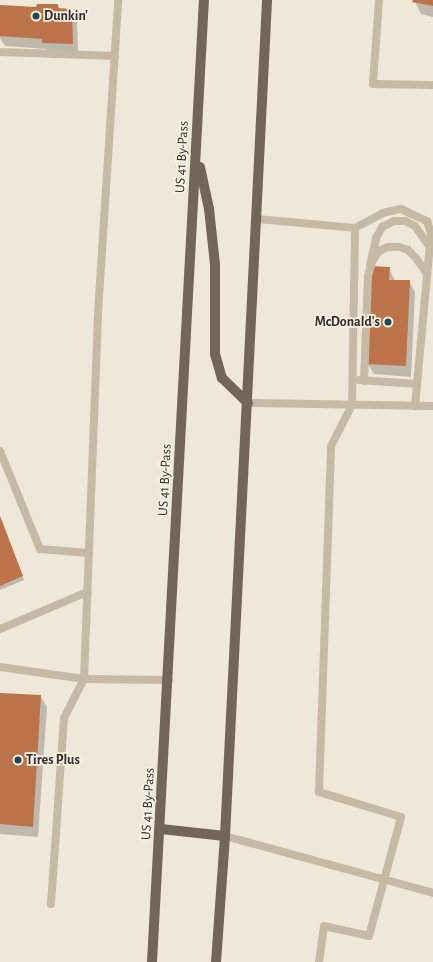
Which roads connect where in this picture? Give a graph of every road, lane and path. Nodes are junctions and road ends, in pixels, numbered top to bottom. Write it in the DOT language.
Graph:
graph roads {
  1 [pos="118,0"];
  2 [pos="204,0"];
  3 [pos="267,0"];
  4 [pos="378,0"];
  5 [pos="0,52"];
  6 [pos="115,56"];
  7 [pos="433,85"];
  8 [pos="197,153"];
  9 [pos="257,219"];
  10 [pos="355,228"];
  11 [pos="430,247"];
  12 [pos="427,275"];
  13 [pos="368,276"];
  14 [pos="352,380"];
  15 [pos="364,380"];
  16 [pos="417,384"];
  17 [pos="248,403"];
  18 [pos="352,405"];
  19 [pos="416,406"];
  20 [pos="433,406"];
  21 [pos="0,451"];
  22 [pos="89,553"];
  23 [pos="87,592"];
  24 [pos="0,629"];
  25 [pos="0,667"];
  26 [pos="84,679"];
  27 [pos="169,680"];
  28 [pos="161,829"];
  29 [pos="225,836"];
  30 [pos="384,880"];
  31 [pos="433,893"];
  32 [pos="51,904"];
  33 [pos="152,962"];
  34 [pos="216,962"];
  35 [pos="319,962"];
  1 -- 6 [label="lane"];
  2 -- 8 [label="main road, US 41 By-Pass"];
  3 -- 9 [label="main road"];
  4 -- 7 [label="lane"];
  5 -- 6 [label="lane"];
  6 -- 22 [label="lane"];
  8 -- 17 [label="main road"];
  8 -- 27 [label="main road, US 41 By-Pass"];
  9 -- 10 [label="lane"];
  9 -- 17 [label="main road"];
  10 -- 11 [label="lane"];
  10 -- 14 [label="lane"];
  11 -- 12 [label="lane"];
  11 -- 13 [label="lane"];
  12 -- 13 [label="lane"];
  12 -- 16 [label="lane"];
  13 -- 15 [label="lane"];
  14 -- 15 [label="lane"];
  14 -- 18 [label="lane"];
  15 -- 16 [label="lane"];
  16 -- 19 [label="lane"];
  17 -- 18 [label="lane"];
  17 -- 29 [label="main road"];
  18 -- 19 [label="lane"];
  18 -- 30 [label="lane"];
  19 -- 20 [label="lane"];
  21 -- 22 [label="lane"];
  22 -- 23 [label="lane"];
  23 -- 24 [label="lane"];
  23 -- 26 [label="lane"];
  25 -- 26 [label="lane"];
  26 -- 27 [label="lane"];
  26 -- 32 [label="lane"];
  27 -- 28 [label="main road, US 41 By-Pass"];
  28 -- 29 [label="main road"];
  28 -- 33 [label="main road, US 41 By-Pass"];
  29 -- 30 [label="lane"];
  29 -- 34 [label="main road"];
  30 -- 31 [label="lane"];
  30 -- 35 [label="lane"];
}
